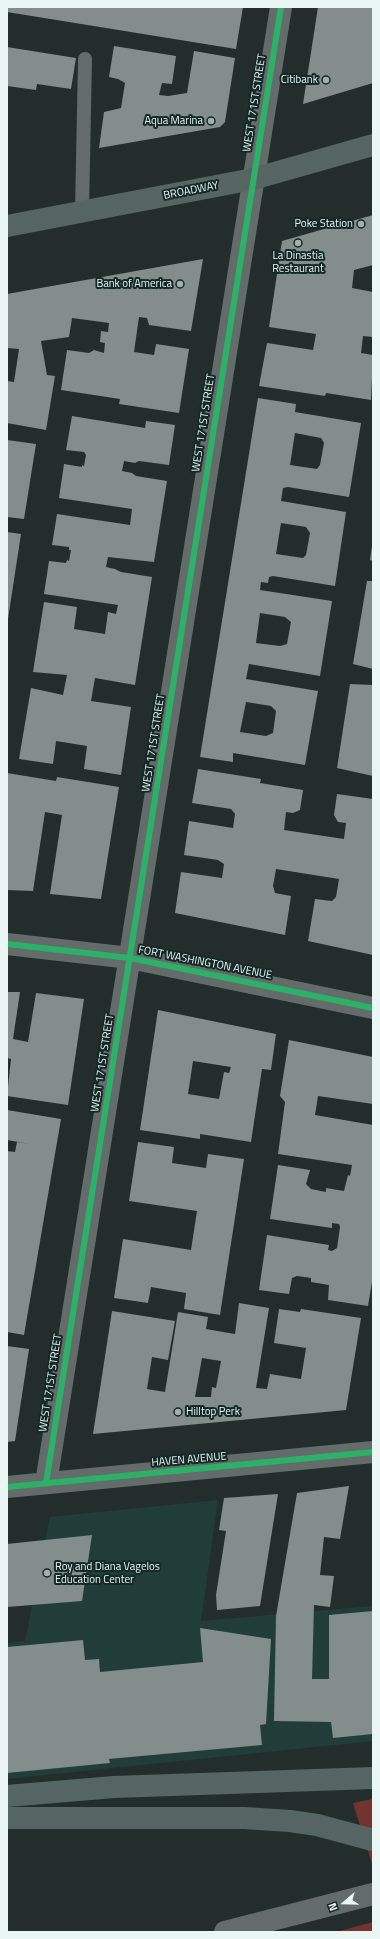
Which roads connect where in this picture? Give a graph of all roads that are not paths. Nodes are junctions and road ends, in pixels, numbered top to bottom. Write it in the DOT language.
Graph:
graph roads {
  1 [pos="281,7"];
  2 [pos="85,59"];
  3 [pos="373,145"];
  4 [pos="253,179"];
  5 [pos="82,212"];
  6 [pos="7,226"];
  7 [pos="7,944"];
  8 [pos="130,958"];
  9 [pos="373,1008"];
  10 [pos="373,1452"];
  11 [pos="46,1483"];
  12 [pos="7,1487"];
  13 [pos="373,1778"];
  14 [pos="7,1796"];
  15 [pos="7,1818"];
  16 [pos="373,1840"];
  17 [pos="373,1894"];
  18 [pos="225,1932"];
  1 -- 4 [label="street, WEST 171ST STREET"];
  2 -- 5 [label="lane"];
  3 -- 4 [label="main road, BROADWAY"];
  4 -- 5 [label="main road, BROADWAY"];
  4 -- 8 [label="street, WEST 171ST STREET"];
  5 -- 6 [label="main road, BROADWAY"];
  7 -- 8 [label="street, FORT WASHINGTON AVENUE"];
  8 -- 9 [label="street, FORT WASHINGTON AVENUE"];
  8 -- 11 [label="street, WEST 171ST STREET"];
  10 -- 11 [label="street, HAVEN AVENUE"];
  11 -- 12 [label="street, HAVEN AVENUE"];
  13 -- 14 [label="highway"];
  15 -- 16 [label="highway"];
  17 -- 18 [label="street"];
}
